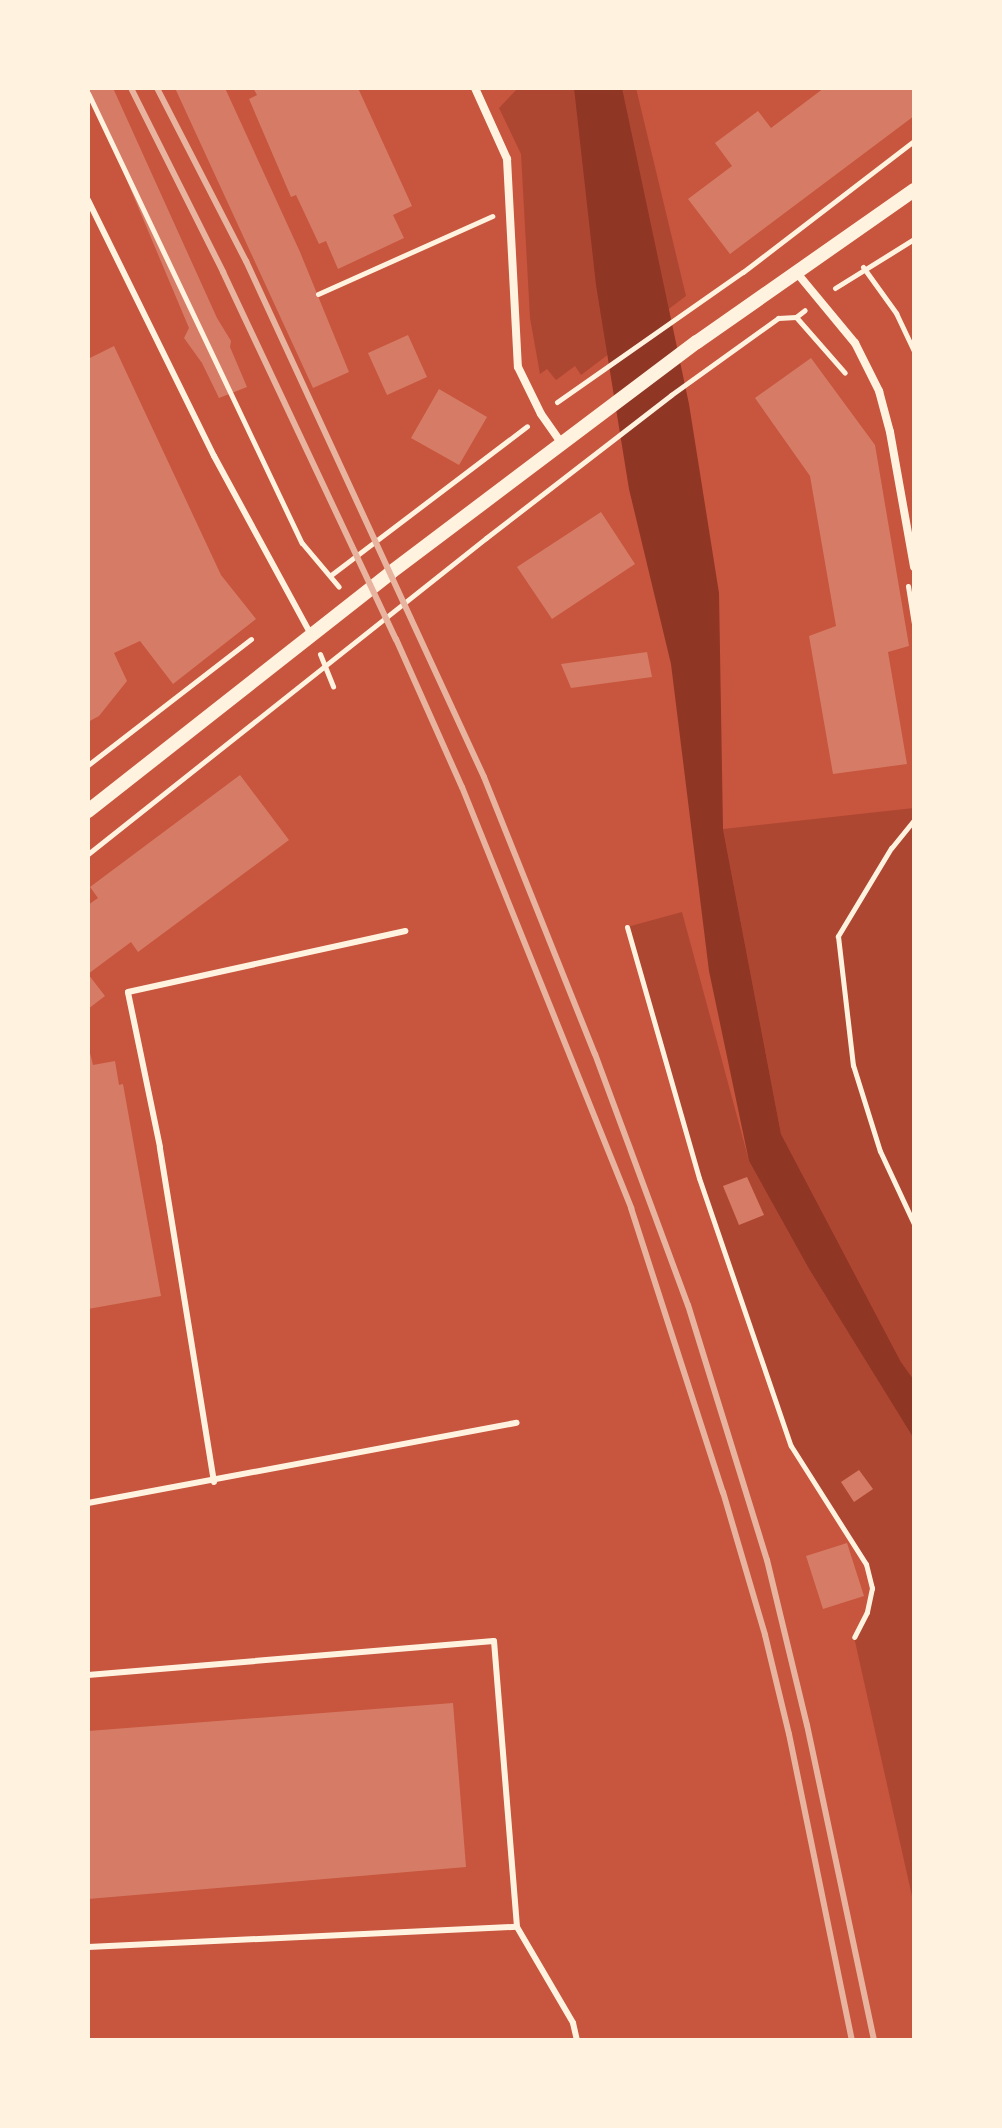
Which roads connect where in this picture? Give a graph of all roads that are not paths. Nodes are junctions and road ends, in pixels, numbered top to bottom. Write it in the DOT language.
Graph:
graph roads {
  1 [pos="475,88"];
  2 [pos="914,190"];
  3 [pos="88,200"];
  4 [pos="797,273"];
  5 [pos="562,444"];
  6 [pos="914,567"];
  7 [pos="312,636"];
  8 [pos="88,811"];
  9 [pos="405,931"];
  10 [pos="517,1423"];
  11 [pos="214,1482"];
  12 [pos="88,1503"];
  13 [pos="88,1675"];
  14 [pos="517,1927"];
  15 [pos="88,1947"];
  16 [pos="577,2040"];
  1 -- 5 [label="street"];
  2 -- 4 [label="street"];
  3 -- 7 [label="lane"];
  4 -- 5 [label="street"];
  4 -- 6 [label="street"];
  5 -- 7 [label="street"];
  7 -- 8 [label="street"];
  9 -- 11 [label="lane"];
  10 -- 11 [label="lane"];
  11 -- 12 [label="lane"];
  13 -- 14 [label="lane"];
  14 -- 15 [label="lane"];
  14 -- 16 [label="lane"];
}
